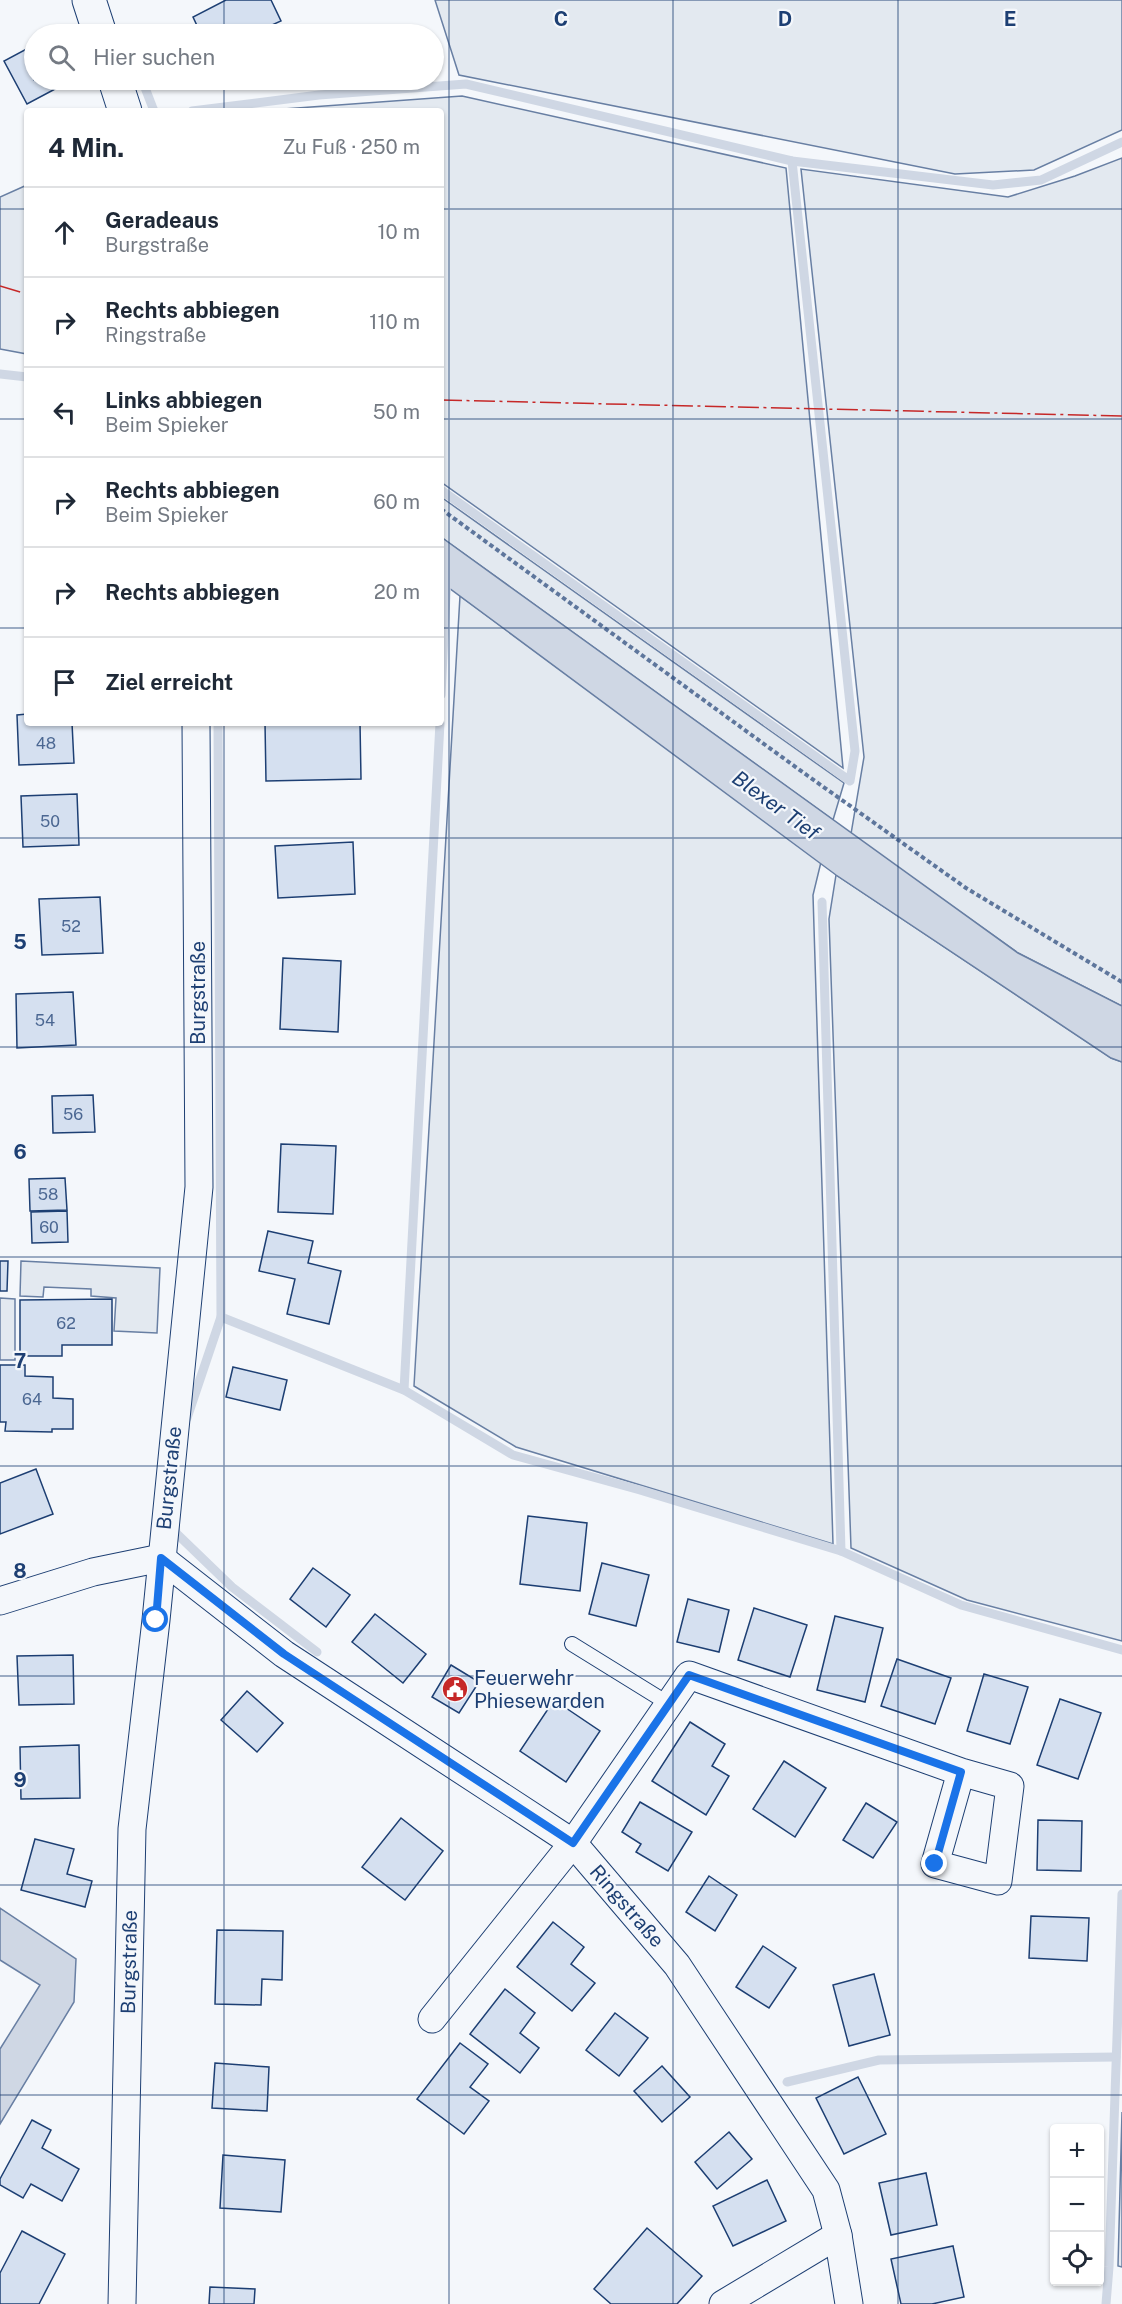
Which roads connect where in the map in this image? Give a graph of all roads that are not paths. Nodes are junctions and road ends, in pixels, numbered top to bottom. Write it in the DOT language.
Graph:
graph roads {
  1 [pos="89,0"];
  2 [pos="97,24"];
  3 [pos="118,90"];
  4 [pos="124,108"];
  5 [pos="196,726"];
  6 [pos="161,1558"];
  7 [pos="0,1601"];
  8 [pos="572,1644"];
  9 [pos="669,1704"];
  10 [pos="961,1772"];
  11 [pos="573,1843"];
  12 [pos="432,2019"];
  13 [pos="837,2235"];
  14 [pos="122,2304"];
  15 [pos="723,2304"];
  16 [pos="849,2304"];
  1 -- 2 [label="street"];
  3 -- 4 [label="street"];
  5 -- 6 [label="street, Burgstraße"];
  6 -- 7 [label="street"];
  6 -- 11 [label="street, Ringstraße"];
  6 -- 14 [label="street, Burgstraße"];
  8 -- 9 [label="lane"];
  9 -- 10 [label="street"];
  9 -- 11 [label="street"];
  10 -- 10 [label="street"];
  11 -- 12 [label="street"];
  11 -- 13 [label="street, Ringstraße"];
  13 -- 15 [label="street"];
  13 -- 16 [label="street, Ringstraße"];
}
